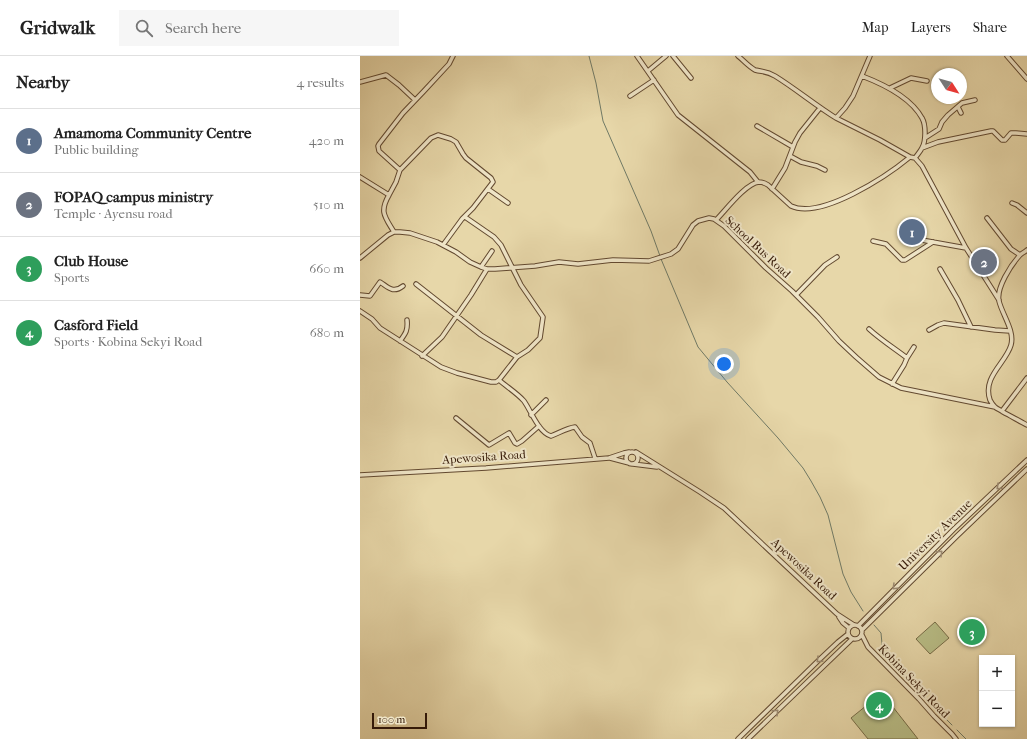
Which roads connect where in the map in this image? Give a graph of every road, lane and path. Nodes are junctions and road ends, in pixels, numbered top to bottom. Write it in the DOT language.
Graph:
graph roads {
  1 [pos="453,56"];
  2 [pos="637,56"];
  3 [pos="666,56"];
  4 [pos="673,56"];
  5 [pos="738,56"];
  6 [pos="870,56"];
  7 [pos="1007,56"];
  8 [pos="648,71"];
  9 [pos="862,76"];
  10 [pos="691,78"];
  11 [pos="1027,79"];
  12 [pos="654,80"];
  13 [pos="926,81"];
  14 [pos="360,82"];
  15 [pos="890,88"];
  16 [pos="630,96"];
  17 [pos="415,100"];
  18 [pos="975,100"];
  19 [pos="958,107"];
  20 [pos="820,108"];
  21 [pos="961,113"];
  22 [pos="836,118"];
  23 [pos="756,126"];
  24 [pos="1027,134"];
  25 [pos="925,138"];
  26 [pos="793,146"];
  27 [pos="922,148"];
  28 [pos="790,156"];
  29 [pos="910,157"];
  30 [pos="915,158"];
  31 [pos="400,170"];
  32 [pos="825,170"];
  33 [pos="360,177"];
  34 [pos="758,182"];
  35 [pos="488,188"];
  36 [pos="772,189"];
  37 [pos="389,195"];
  38 [pos="508,203"];
  39 [pos="1012,203"];
  40 [pos="1027,213"];
  41 [pos="465,216"];
  42 [pos="987,218"];
  43 [pos="716,220"];
  44 [pos="394,232"];
  45 [pos="905,237"];
  46 [pos="873,241"];
  47 [pos="933,242"];
  48 [pos="443,245"];
  49 [pos="966,248"];
  50 [pos="1027,250"];
  51 [pos="492,251"];
  52 [pos="1020,255"];
  53 [pos="837,257"];
  54 [pos="360,258"];
  55 [pos="481,267"];
  56 [pos="512,267"];
  57 [pos="487,269"];
  58 [pos="940,269"];
  59 [pos="416,284"];
  60 [pos="403,286"];
  61 [pos="360,294"];
  62 [pos="796,295"];
  63 [pos="999,300"];
  64 [pos="360,311"];
  65 [pos="457,316"];
  66 [pos="406,320"];
  67 [pos="971,327"];
  68 [pos="869,329"];
  69 [pos="929,330"];
  70 [pos="1010,331"];
  71 [pos="400,341"];
  72 [pos="914,347"];
  73 [pos="422,356"];
  74 [pos="517,357"];
  75 [pos="907,358"];
  76 [pos="1027,378"];
  77 [pos="499,380"];
  78 [pos="892,384"];
  79 [pos="546,400"];
  80 [pos="995,407"];
  81 [pos="1002,411"];
  82 [pos="531,415"];
  83 [pos="456,418"];
  84 [pos="1027,425"];
  85 [pos="539,426"];
  86 [pos="629,452"];
  87 [pos="636,452"];
  88 [pos="595,458"];
  89 [pos="609,458"];
  90 [pos="1027,460"];
  91 [pos="631,464"];
  92 [pos="660,467"];
  93 [pos="1027,469"];
  94 [pos="360,475"];
  95 [pos="837,614"];
  96 [pos="856,625"];
  97 [pos="849,628"];
  98 [pos="862,632"];
  99 [pos="848,634"];
  100 [pos="852,639"];
  101 [pos="858,639"];
  102 [pos="868,647"];
  103 [pos="738,739"];
  104 [pos="748,739"];
  105 [pos="956,739"];
  1 -- 17 [label="street"];
  2 -- 8 [label="street"];
  3 -- 8 [label="street"];
  4 -- 10 [label="street"];
  5 -- 20 [label="street"];
  6 -- 9 [label="street"];
  7 -- 11 [label="street"];
  8 -- 12 [label="street"];
  9 -- 15 [label="street"];
  9 -- 22 [label="street"];
  12 -- 16 [label="street"];
  12 -- 34 [label="street"];
  13 -- 15 [label="street"];
  14 -- 17 [label="street"];
  15 -- 25 [label="street"];
  17 -- 31 [label="street"];
  18 -- 19 [label="street"];
  19 -- 21 [label="street"];
  19 -- 25 [label="street"];
  20 -- 22 [label="street"];
  20 -- 26 [label="street"];
  22 -- 29 [label="street"];
  23 -- 26 [label="street"];
  24 -- 27 [label="street"];
  25 -- 27 [label="street"];
  26 -- 28 [label="street"];
  27 -- 30 [label="street"];
  28 -- 32 [label="street"];
  28 -- 36 [label="street"];
  29 -- 30 [label="street"];
  29 -- 36 [label="street"];
  30 -- 49 [label="street"];
  31 -- 35 [label="street"];
  31 -- 37 [label="street"];
  33 -- 37 [label="street"];
  34 -- 36 [label="street"];
  34 -- 43 [label="street"];
  35 -- 38 [label="street"];
  35 -- 41 [label="street"];
  37 -- 44 [label="street"];
  39 -- 40 [label="street"];
  41 -- 48 [label="street"];
  41 -- 56 [label="street"];
  42 -- 52 [label="street"];
  43 -- 56 [label="street, School Bus Road"];
  43 -- 62 [label="street, School Bus Road"];
  44 -- 48 [label="street, School Bus Road"];
  44 -- 54 [label="street"];
  45 -- 47 [label="street"];
  46 -- 47 [label="street"];
  47 -- 49 [label="street"];
  48 -- 55 [label="street, School Bus Road"];
  49 -- 63 [label="street"];
  50 -- 52 [label="street"];
  51 -- 55 [label="street"];
  52 -- 63 [label="street"];
  53 -- 62 [label="street"];
  55 -- 57 [label="street, School Bus Road"];
  56 -- 57 [label="street, School Bus Road"];
  56 -- 74 [label="street"];
  57 -- 65 [label="street"];
  58 -- 67 [label="street"];
  59 -- 65 [label="street"];
  60 -- 61 [label="street"];
  62 -- 78 [label="street, School Bus Road"];
  63 -- 70 [label="street"];
  64 -- 71 [label="street"];
  65 -- 73 [label="street"];
  65 -- 74 [label="street"];
  66 -- 71 [label="street"];
  67 -- 69 [label="street"];
  67 -- 70 [label="street"];
  68 -- 75 [label="street"];
  70 -- 80 [label="street"];
  71 -- 73 [label="street"];
  72 -- 75 [label="street"];
  73 -- 77 [label="street"];
  74 -- 77 [label="street"];
  75 -- 78 [label="street"];
  76 -- 81 [label="street"];
  77 -- 82 [label="street"];
  78 -- 80 [label="street, School Bus Road"];
  79 -- 82 [label="street"];
  80 -- 81 [label="street, School Bus Road"];
  81 -- 84 [label="street, School Bus Road"];
  82 -- 85 [label="street"];
  83 -- 85 [label="street"];
  85 -- 88 [label="street"];
  86 -- 87 [label="street"];
  86 -- 89 [label="street, Apewosika Road"];
  86 -- 91 [label="street"];
  87 -- 91 [label="street"];
  87 -- 92 [label="street, Apewosika Road"];
  88 -- 89 [label="street, Apewosika Road"];
  88 -- 94 [label="street, Apewosika Road"];
  89 -- 91 [label="street, Apewosika Road"];
  90 -- 96 [label="street, University Avenue, one-way"];
  91 -- 92 [label="street, Apewosika Road"];
  92 -- 95 [label="street, Apewosika Road"];
  98 -- 93 [label="street, University Avenue, one-way"];
  95 -- 96 [label="street"];
  95 -- 97 [label="street"];
  96 -- 97 [label="street"];
  96 -- 98 [label="street"];
  97 -- 99 [label="street"];
  98 -- 101 [label="street"];
  98 -- 102 [label="street, Kobina Sekyi Road"];
  99 -- 100 [label="street"];
  99 -- 103 [label="street, one-way"];
  100 -- 101 [label="street"];
  104 -- 100 [label="street, one-way"];
  101 -- 102 [label="street"];
  102 -- 105 [label="street, Kobina Sekyi Road"];
}
